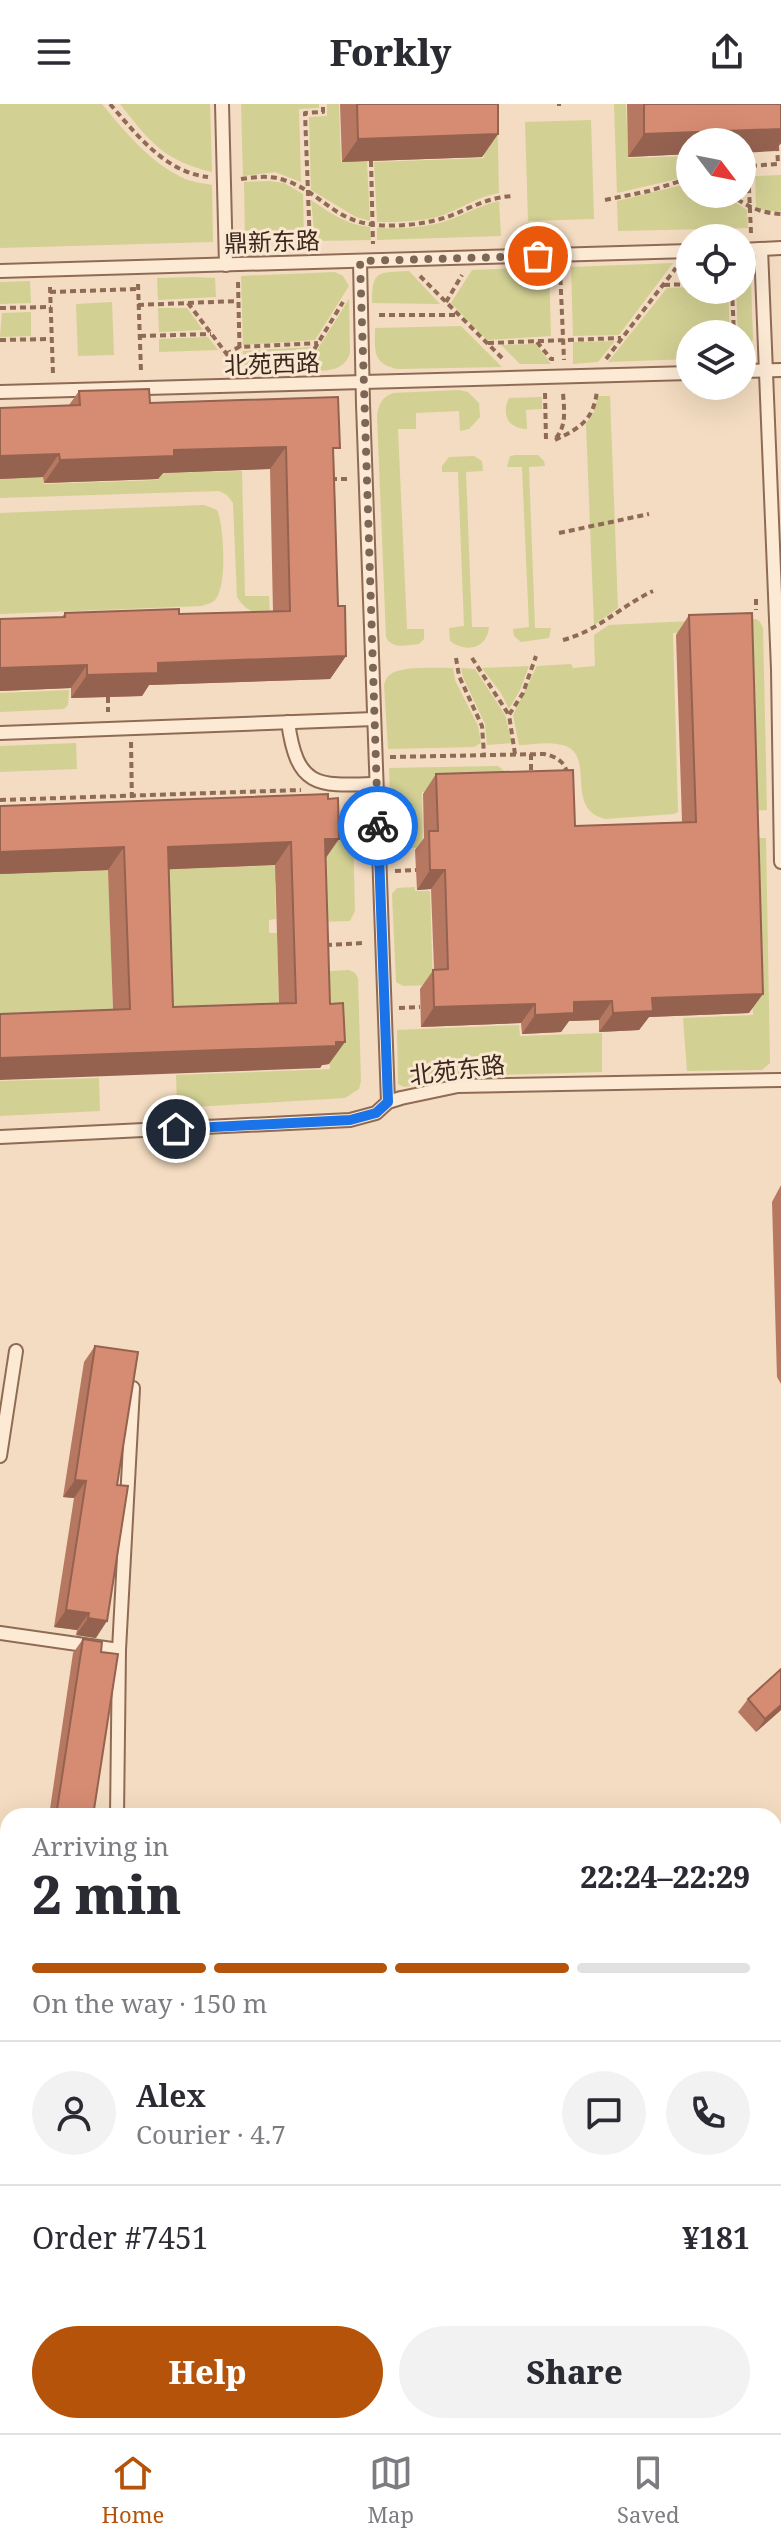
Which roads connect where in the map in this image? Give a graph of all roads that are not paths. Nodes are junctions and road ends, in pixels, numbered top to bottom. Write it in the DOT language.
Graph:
graph roads {
  1 [pos="222,104"];
  2 [pos="781,248"];
  3 [pos="756,249"];
  4 [pos="761,249"];
  5 [pos="676,251"];
  6 [pos="360,261"];
  7 [pos="226,265"];
  8 [pos="0,271"];
  9 [pos="781,370"];
  10 [pos="756,371"];
  11 [pos="765,371"];
  12 [pos="676,373"];
  13 [pos="362,382"];
  14 [pos="0,392"];
  15 [pos="374,719"];
  16 [pos="288,722"];
  17 [pos="780,727"];
  18 [pos="0,733"];
  19 [pos="376,784"];
  20 [pos="781,862"];
  21 [pos="781,1080"];
  22 [pos="388,1102"];
  23 [pos="0,1137"];
  24 [pos="16,1351"];
  25 [pos="133,1388"];
  26 [pos="0,1456"];
  27 [pos="0,1633"];
  28 [pos="119,1650"];
  29 [pos="117,1808"];
  1 -- 7 [label="lane"];
  2 -- 4 [label="lane"];
  3 -- 4 [label="lane"];
  4 -- 11 [label="lane"];
  5 -- 6 [label="lane, 鼎新东路"];
  6 -- 7 [label="lane, 鼎新东路"];
  6 -- 13 [label="lane"];
  7 -- 8 [label="lane, 鼎新东路"];
  9 -- 11 [label="lane"];
  10 -- 11 [label="lane"];
  11 -- 17 [label="lane"];
  12 -- 13 [label="lane, 北苑西路"];
  13 -- 14 [label="lane, 北苑西路"];
  13 -- 15 [label="lane"];
  15 -- 16 [label="lane"];
  15 -- 19 [label="lane"];
  16 -- 18 [label="lane"];
  16 -- 19 [label="lane"];
  17 -- 20 [label="lane"];
  19 -- 22 [label="lane"];
  21 -- 22 [label="lane, 北苑东路"];
  22 -- 23 [label="lane, 北苑东路"];
  24 -- 26 [label="lane"];
  25 -- 28 [label="lane"];
  27 -- 28 [label="lane"];
  28 -- 29 [label="lane"];
}
